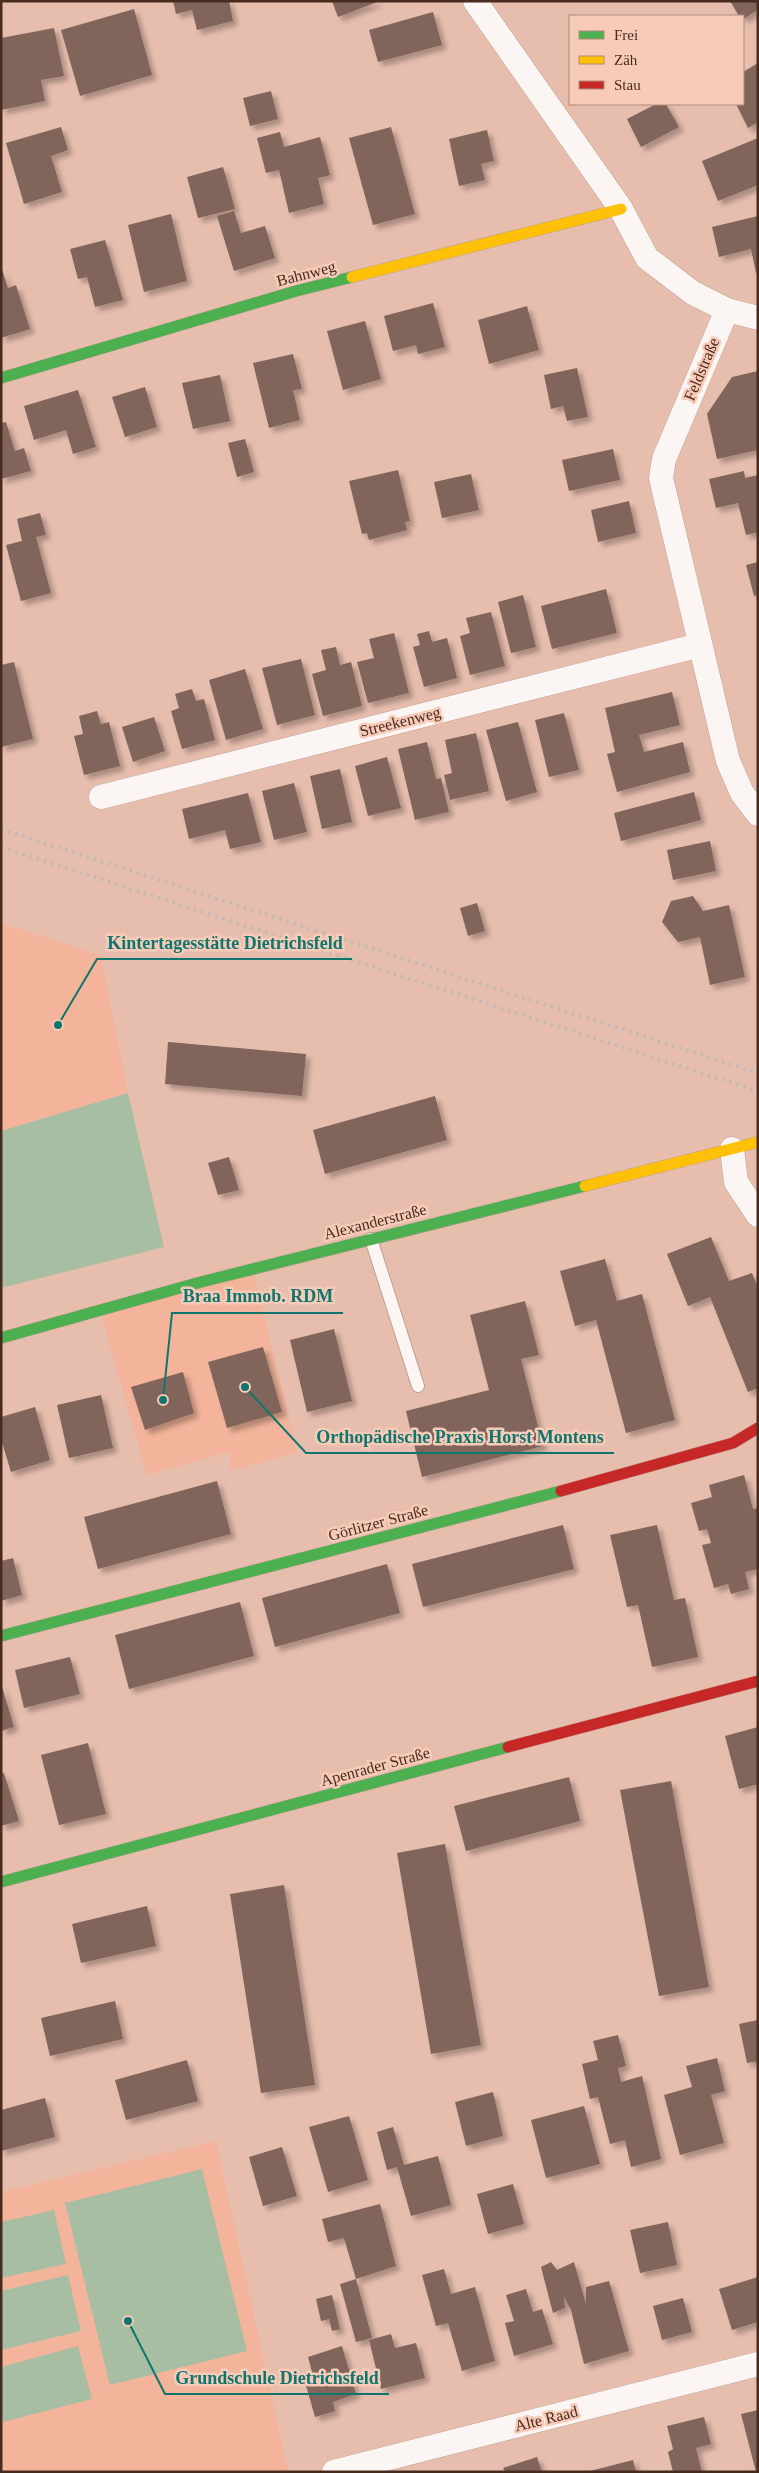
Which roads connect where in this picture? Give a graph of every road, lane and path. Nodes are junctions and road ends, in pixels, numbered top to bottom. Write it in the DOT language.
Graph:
graph roads {
  1 [pos="475,1"];
  2 [pos="622,209"];
  3 [pos="727,310"];
  4 [pos="758,318"];
  5 [pos="1,378"];
  6 [pos="700,645"];
  7 [pos="101,797"];
  8 [pos="758,814"];
  9 [pos="758,1142"];
  10 [pos="732,1149"];
  11 [pos="758,1215"];
  12 [pos="370,1239"];
  13 [pos="1,1338"];
  14 [pos="418,1386"];
  15 [pos="758,1428"];
  16 [pos="1,1636"];
  17 [pos="758,1681"];
  18 [pos="1,1882"];
  19 [pos="758,2364"];
  20 [pos="334,2472"];
  1 -- 2 [label="street"];
  2 -- 3 [label="street"];
  2 -- 5 [label="street, Bahnweg"];
  3 -- 4 [label="street"];
  3 -- 6 [label="street, Feldstraße"];
  6 -- 7 [label="street, Streekenweg"];
  6 -- 8 [label="street, Feldstraße"];
  9 -- 10 [label="street, Alexanderstraße"];
  10 -- 11 [label="street"];
  10 -- 12 [label="street, Alexanderstraße"];
  12 -- 13 [label="street, Alexanderstraße"];
  12 -- 14 [label="lane"];
  15 -- 16 [label="street, Görlitzer Straße"];
  17 -- 18 [label="street, Apenrader Straße"];
  19 -- 20 [label="street, Alte Raad"];
}
